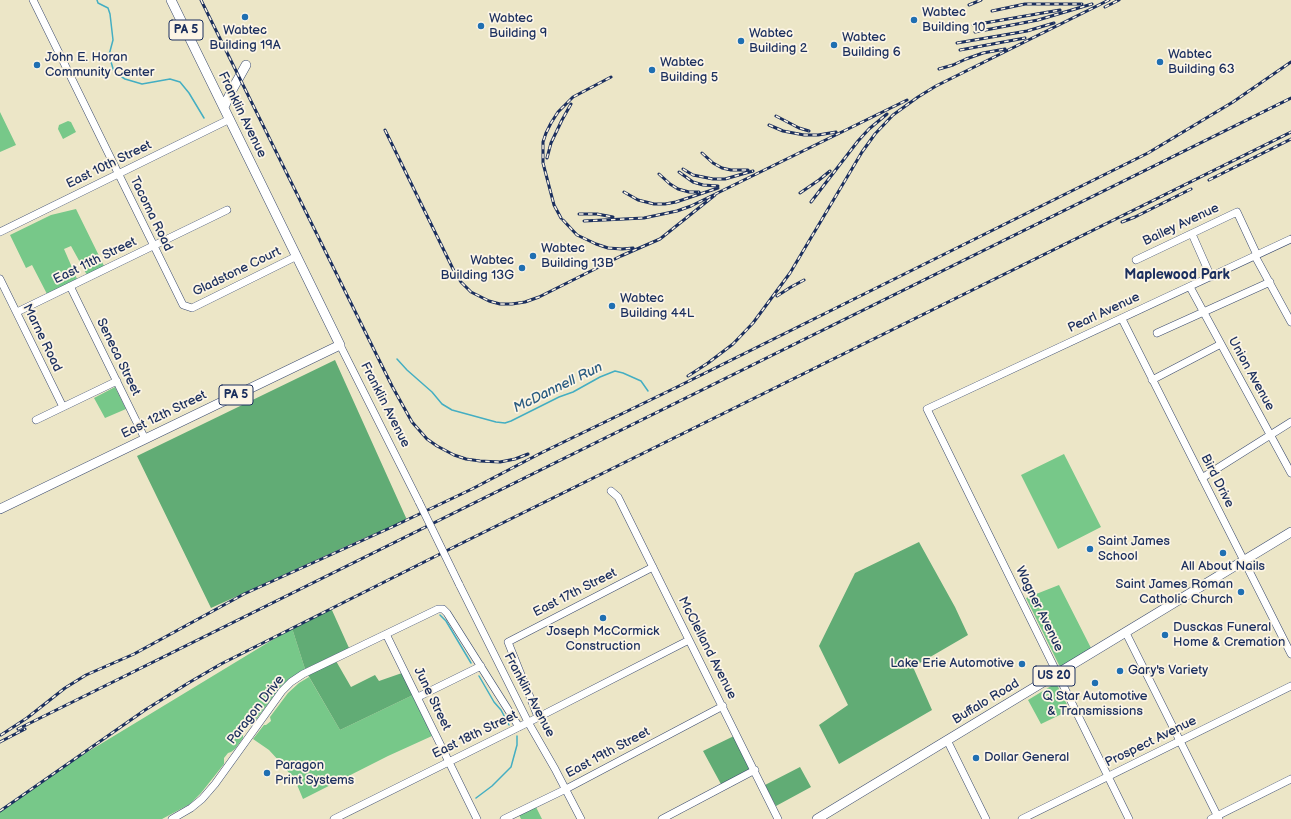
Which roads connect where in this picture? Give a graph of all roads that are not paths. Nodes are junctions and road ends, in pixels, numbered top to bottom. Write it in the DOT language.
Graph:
graph roads {
  1 [pos="33,0"];
  2 [pos="171,0"];
  3 [pos="246,65"];
  4 [pos="224,107"];
  5 [pos="230,119"];
  6 [pos="118,174"];
  7 [pos="226,210"];
  8 [pos="0,232"];
  9 [pos="1192,234"];
  10 [pos="1291,239"];
  11 [pos="153,246"];
  12 [pos="297,256"];
  13 [pos="1256,256"];
  14 [pos="1136,260"];
  15 [pos="1211,277"];
  16 [pos="0,279"];
  17 [pos="1270,282"];
  18 [pos="70,286"];
  19 [pos="1190,287"];
  20 [pos="186,307"];
  21 [pos="16,312"];
  22 [pos="1204,312"];
  23 [pos="1122,319"];
  24 [pos="1291,322"];
  25 [pos="1157,333"];
  26 [pos="1221,344"];
  27 [pos="340,345"];
  28 [pos="1152,380"];
  29 [pos="117,381"];
  30 [pos="63,407"];
  31 [pos="927,409"];
  32 [pos="36,420"];
  33 [pos="1291,422"];
  34 [pos="1270,435"];
  35 [pos="145,439"];
  36 [pos="1291,473"];
  37 [pos="1202,478"];
  38 [pos="610,491"];
  39 [pos="0,509"];
  40 [pos="1291,532"];
  41 [pos="1244,561"];
  42 [pos="653,567"];
  43 [pos="1126,633"];
  44 [pos="386,634"];
  45 [pos="689,640"];
  46 [pos="1291,654"];
  47 [pos="480,666"];
  48 [pos="1058,674"];
  49 [pos="1291,686"];
  50 [pos="418,697"];
  51 [pos="723,706"];
  52 [pos="538,717"];
  53 [pos="528,722"];
  54 [pos="519,727"];
  55 [pos="947,740"];
  56 [pos="1180,741"];
  57 [pos="449,762"];
  58 [pos="755,770"];
  59 [pos="1108,777"];
  60 [pos="1291,779"];
  61 [pos="566,789"];
  62 [pos="1216,818"];
  63 [pos="172,819"];
  64 [pos="334,819"];
  65 [pos="477,819"];
  66 [pos="504,819"];
  67 [pos="581,819"];
  68 [pos="662,819"];
  69 [pos="778,819"];
  70 [pos="817,819"];
  71 [pos="986,819"];
  72 [pos="1022,819"];
  73 [pos="1129,819"];
  1 -- 6 [label="street, Tacoma Road"];
  2 -- 4 [label="main road, Franklin Avenue / PA 5"];
  3 -- 4 [label="main road"];
  4 -- 5 [label="main road, Franklin Avenue / PA 5"];
  5 -- 6 [label="street, East 10th Street"];
  5 -- 12 [label="main road, Franklin Avenue / PA 5"];
  6 -- 8 [label="street, East 10th Street"];
  6 -- 11 [label="street, Tacoma Road"];
  7 -- 11 [label="street, East 11th Street"];
  9 -- 13 [label="street, Bailey Avenue"];
  9 -- 14 [label="street, Bailey Avenue"];
  9 -- 15 [label="street"];
  10 -- 13 [label="street, Pearl Avenue"];
  11 -- 18 [label="street, East 11th Street"];
  11 -- 20 [label="street, Tacoma Road"];
  12 -- 20 [label="street, Gladstone Court"];
  12 -- 27 [label="main road, Franklin Avenue / PA 5"];
  13 -- 15 [label="street, Pearl Avenue"];
  13 -- 17 [label="street"];
  15 -- 19 [label="street, Pearl Avenue"];
  16 -- 21 [label="street, Marne Road"];
  17 -- 22 [label="street"];
  17 -- 24 [label="street"];
  18 -- 21 [label="street, East 11th Street"];
  18 -- 29 [label="street, Seneca Street"];
  19 -- 22 [label="street, Union Avenue"];
  19 -- 23 [label="street, Pearl Avenue"];
  21 -- 30 [label="street, Marne Road"];
  22 -- 25 [label="street"];
  22 -- 26 [label="street, Union Avenue"];
  23 -- 28 [label="street, Bird Drive"];
  23 -- 31 [label="street, Pearl Avenue"];
  26 -- 28 [label="street"];
  26 -- 34 [label="street, Union Avenue"];
  27 -- 35 [label="main road, East 12th Street / PA 5"];
  27 -- 53 [label="street, Franklin Avenue, bridge"];
  28 -- 37 [label="street, Bird Drive"];
  29 -- 30 [label="street"];
  29 -- 35 [label="street, Seneca Street"];
  30 -- 32 [label="street"];
  31 -- 48 [label="street, Wagner Avenue"];
  33 -- 34 [label="street"];
  34 -- 36 [label="street, Union Avenue"];
  34 -- 37 [label="street"];
  35 -- 39 [label="main road, East 12th Street / PA 5"];
  37 -- 41 [label="street, Bird Drive"];
  38 -- 42 [label="street, McClelland Avenue"];
  40 -- 41 [label="main road, Buffalo Road / US 20"];
  41 -- 43 [label="main road, Buffalo Road / US 20"];
  41 -- 46 [label="street, Bird Drive"];
  42 -- 45 [label="street, McClelland Avenue"];
  42 -- 52 [label="street, East 17th Street"];
  43 -- 48 [label="main road, Buffalo Road / US 20"];
  43 -- 56 [label="street"];
  44 -- 47 [label="street, Paragon Drive"];
  44 -- 50 [label="street, June Street"];
  44 -- 63 [label="street, Paragon Drive"];
  45 -- 51 [label="street, McClelland Avenue"];
  45 -- 52 [label="street, East 18th Street"];
  47 -- 50 [label="street"];
  47 -- 54 [label="street"];
  48 -- 55 [label="main road, Buffalo Road / US 20"];
  48 -- 59 [label="street, Wagner Avenue"];
  49 -- 56 [label="street, Prospect Avenue"];
  50 -- 57 [label="street, June Street"];
  51 -- 58 [label="street, McClelland Avenue"];
  51 -- 61 [label="street, East 19th Street"];
  52 -- 53 [label="street, East 18th Street"];
  53 -- 54 [label="street, East 18th Street"];
  53 -- 61 [label="street, Franklin Avenue"];
  54 -- 57 [label="street, East 18th Street"];
  55 -- 70 [label="main road, Buffalo Road / US 20"];
  55 -- 71 [label="street"];
  56 -- 59 [label="street, Prospect Avenue"];
  56 -- 62 [label="street"];
  57 -- 64 [label="street, East 18th Street"];
  57 -- 65 [label="street, June Street"];
  58 -- 68 [label="street"];
  58 -- 69 [label="street, McClelland Avenue"];
  59 -- 72 [label="street, Prospect Avenue"];
  59 -- 73 [label="street, Wagner Avenue"];
  60 -- 62 [label="street"];
  61 -- 66 [label="street, East 19th Street"];
  61 -- 67 [label="street, Franklin Avenue"];
}
